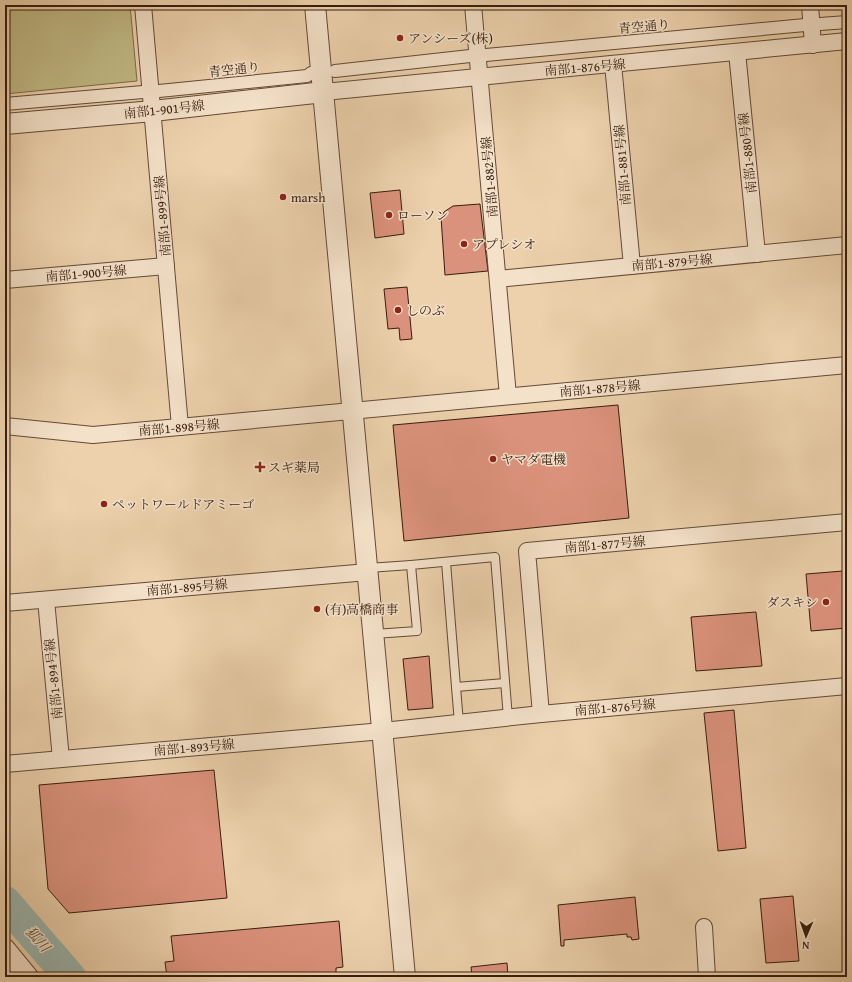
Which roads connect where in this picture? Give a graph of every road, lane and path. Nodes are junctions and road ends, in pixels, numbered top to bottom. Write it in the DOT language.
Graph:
graph roads {
  1 [pos="143,5"];
  2 [pos="315,5"];
  3 [pos="473,5"];
  4 [pos="810,5"];
  5 [pos="847,22"];
  6 [pos="820,24"];
  7 [pos="805,25"];
  8 [pos="847,41"];
  9 [pos="813,45"];
  10 [pos="738,52"];
  11 [pos="486,54"];
  12 [pos="470,56"];
  13 [pos="613,64"];
  14 [pos="335,71"];
  15 [pos="311,73"];
  16 [pos="480,77"];
  17 [pos="160,90"];
  18 [pos="143,92"];
  19 [pos="324,92"];
  20 [pos="5,104"];
  21 [pos="152,111"];
  22 [pos="5,124"];
  23 [pos="847,245"];
  24 [pos="757,254"];
  25 [pos="166,266"];
  26 [pos="632,266"];
  27 [pos="498,279"];
  28 [pos="5,280"];
  29 [pos="847,365"];
  30 [pos="508,396"];
  31 [pos="354,411"];
  32 [pos="5,426"];
  33 [pos="180,427"];
  34 [pos="847,522"];
  35 [pos="446,562"];
  36 [pos="411,565"];
  37 [pos="368,570"];
  38 [pos="46,600"];
  39 [pos="5,603"];
  40 [pos="374,634"];
  41 [pos="505,682"];
  42 [pos="847,686"];
  43 [pos="456,687"];
  44 [pos="541,714"];
  45 [pos="508,718"];
  46 [pos="459,723"];
  47 [pos="383,731"];
  48 [pos="61,759"];
  49 [pos="5,764"];
  50 [pos="704,927"];
  51 [pos="5,949"];
  52 [pos="28,977"];
  53 [pos="405,977"];
  54 [pos="707,977"];
  1 -- 21 [label="street, 南部1-899号線"];
  2 -- 19 [label="street"];
  3 -- 16 [label="street, 南部1-882号線"];
  4 -- 9 [label="street"];
  5 -- 6 [label="street"];
  7 -- 11 [label="street, 青空通り"];
  8 -- 9 [label="street, 南部1-876号線"];
  9 -- 10 [label="street, 南部1-876号線"];
  10 -- 13 [label="street, 南部1-876号線"];
  10 -- 24 [label="street, 南部1-880号線"];
  12 -- 14 [label="street"];
  13 -- 16 [label="street, 南部1-876号線"];
  13 -- 26 [label="street, 南部1-881号線"];
  15 -- 17 [label="street, 青空通り"];
  16 -- 19 [label="street, 南部1-876号線"];
  16 -- 27 [label="street, 南部1-882号線"];
  18 -- 20 [label="street"];
  19 -- 21 [label="street, 南部1-901号線"];
  19 -- 31 [label="street"];
  21 -- 22 [label="street, 南部1-901号線"];
  21 -- 25 [label="street, 南部1-899号線"];
  23 -- 24 [label="street, 南部1-879号線"];
  24 -- 26 [label="street, 南部1-879号線"];
  25 -- 28 [label="street, 南部1-900号線"];
  25 -- 33 [label="street, 南部1-899号線"];
  26 -- 27 [label="street, 南部1-879号線"];
  27 -- 30 [label="street, 南部1-882号線"];
  29 -- 30 [label="street, 南部1-878号線"];
  30 -- 31 [label="street, 南部1-878号線"];
  31 -- 33 [label="street, 南部1-898号線"];
  31 -- 37 [label="street"];
  32 -- 33 [label="street, 南部1-898号線"];
  34 -- 44 [label="street, 南部1-877号線"];
  35 -- 36 [label="lane"];
  35 -- 41 [label="lane"];
  35 -- 43 [label="lane"];
  36 -- 37 [label="lane"];
  36 -- 40 [label="lane"];
  37 -- 38 [label="street, 南部1-895号線"];
  37 -- 40 [label="street"];
  38 -- 39 [label="street, 南部1-895号線"];
  38 -- 48 [label="street, 南部1-894号線"];
  40 -- 47 [label="street"];
  41 -- 43 [label="lane"];
  41 -- 45 [label="lane"];
  42 -- 44 [label="street, 南部1-876号線"];
  43 -- 46 [label="lane"];
  44 -- 45 [label="street, 南部1-876号線"];
  45 -- 46 [label="street, 南部1-876号線"];
  46 -- 47 [label="street, 南部1-876号線"];
  47 -- 48 [label="street, 南部1-893号線"];
  47 -- 53 [label="street"];
  48 -- 49 [label="street, 南部1-893号線"];
  50 -- 54 [label="street"];
  51 -- 52 [label="street"];
}
